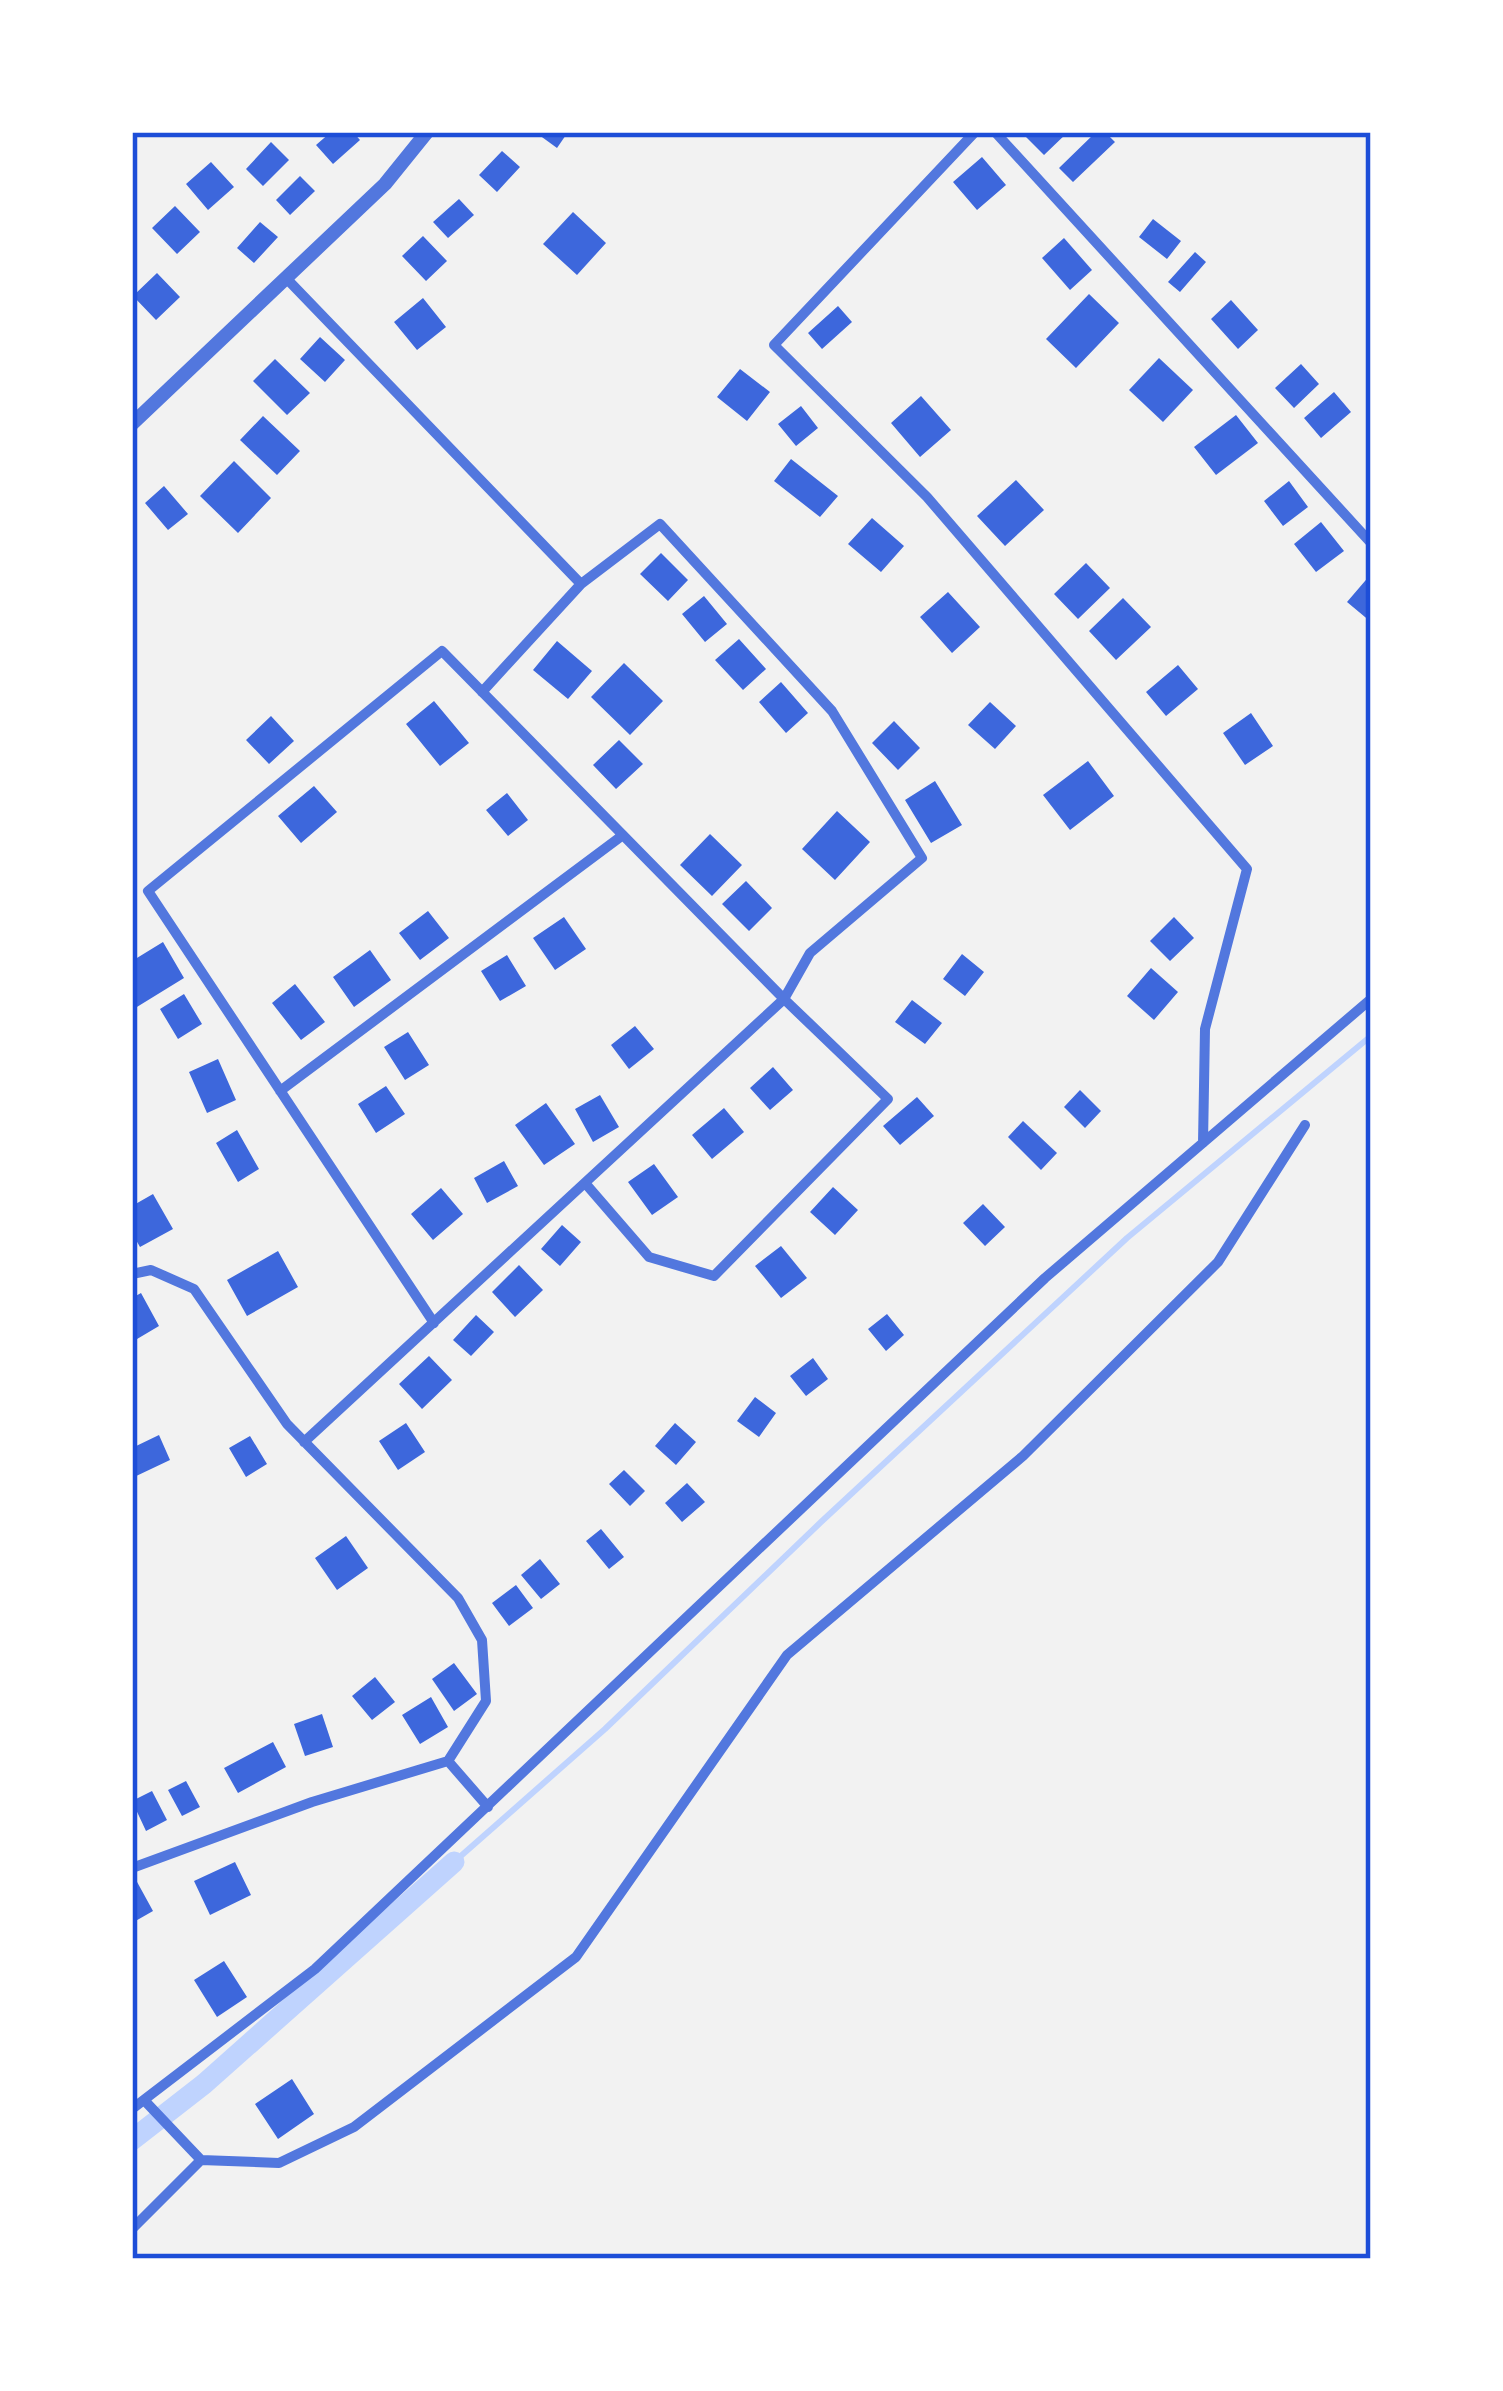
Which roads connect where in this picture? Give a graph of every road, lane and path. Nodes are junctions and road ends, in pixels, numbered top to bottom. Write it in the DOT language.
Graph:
graph roads {
  1 [pos="427,132"];
  2 [pos="975,132"];
  3 [pos="995,132"];
  4 [pos="286,278"];
  5 [pos="132,424"];
  6 [pos="1371,544"];
  7 [pos="581,584"];
  8 [pos="482,692"];
  9 [pos="622,835"];
  10 [pos="784,999"];
  11 [pos="1371,999"];
  12 [pos="280,1091"];
  13 [pos="1305,1125"];
  14 [pos="1203,1143"];
  15 [pos="585,1183"];
  16 [pos="132,1274"];
  17 [pos="434,1323"];
  18 [pos="304,1442"];
  19 [pos="448,1761"];
  20 [pos="488,1808"];
  21 [pos="132,1868"];
  22 [pos="144,2100"];
  23 [pos="132,2109"];
  24 [pos="197,2156"];
  25 [pos="132,2229"];
  1 -- 4 [label="street"];
  2 -- 14 [label="street"];
  3 -- 6 [label="street"];
  4 -- 5 [label="street"];
  4 -- 7 [label="street"];
  7 -- 8 [label="street"];
  7 -- 10 [label="street"];
  8 -- 9 [label="street"];
  8 -- 12 [label="street"];
  9 -- 10 [label="street"];
  9 -- 12 [label="street"];
  10 -- 15 [label="street"];
  10 -- 15 [label="street"];
  11 -- 14 [label="street"];
  12 -- 17 [label="street"];
  13 -- 24 [label="street"];
  14 -- 20 [label="street"];
  15 -- 17 [label="street"];
  16 -- 18 [label="street"];
  17 -- 18 [label="street"];
  18 -- 19 [label="street"];
  19 -- 20 [label="street"];
  19 -- 21 [label="street"];
  20 -- 22 [label="street"];
  22 -- 23 [label="street"];
  22 -- 24 [label="street"];
  24 -- 25 [label="street"];
}
